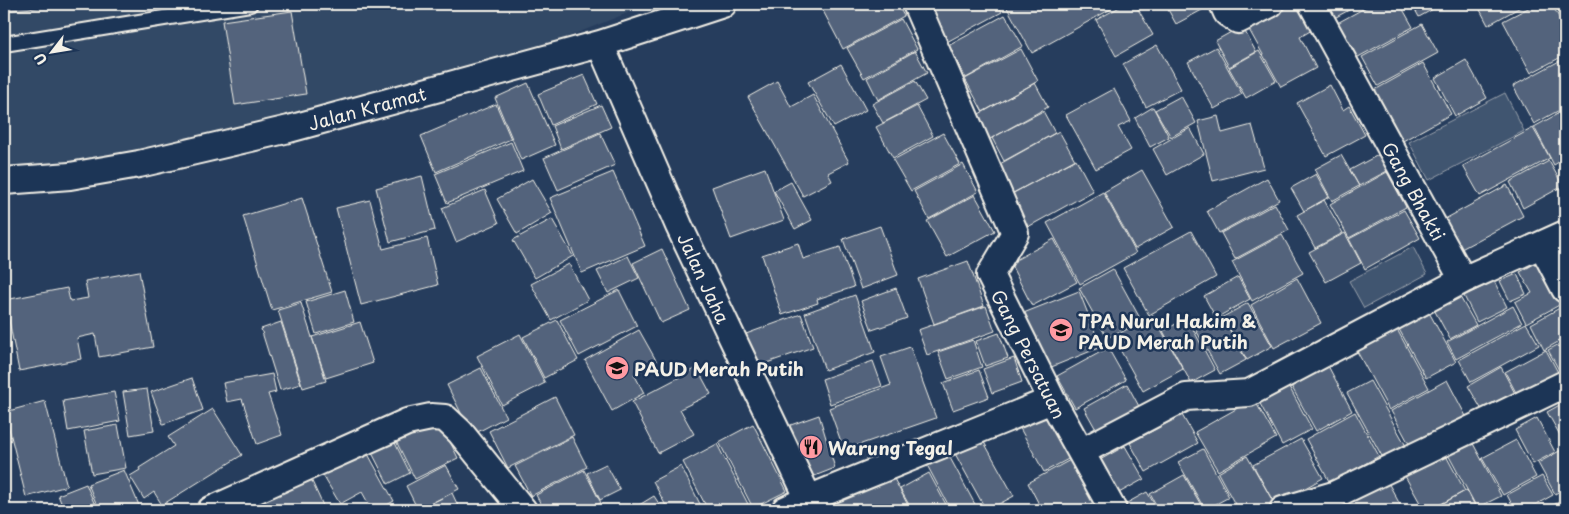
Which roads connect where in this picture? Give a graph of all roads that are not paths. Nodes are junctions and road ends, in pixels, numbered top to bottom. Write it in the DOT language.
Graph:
graph roads {
  1 [pos="250,4"];
  2 [pos="723,4"];
  3 [pos="916,4"];
  4 [pos="1223,4"];
  5 [pos="1270,4"];
  6 [pos="1312,4"];
  7 [pos="4,44"];
  8 [pos="600,44"];
  9 [pos="4,181"];
  10 [pos="1565,234"];
  11 [pos="1542,245"];
  12 [pos="1463,280"];
  13 [pos="1565,289"];
  14 [pos="1565,384"];
  15 [pos="1052,400"];
  16 [pos="1081,452"];
  17 [pos="811,504"];
  18 [pos="211,510"];
  19 [pos="523,510"];
  20 [pos="785,510"];
  21 [pos="1113,510"];
  22 [pos="1283,510"];
  1 -- 7 [label="lane"];
  2 -- 8 [label="street, Jalan Kramat"];
  3 -- 15 [label="street, Gang Persatuan"];
  4 -- 5 [label="street"];
  6 -- 12 [label="street, Gang Bhakti"];
  8 -- 9 [label="street, Jalan Kramat"];
  8 -- 17 [label="street, Jalan Jaha"];
  10 -- 11 [label="street"];
  11 -- 12 [label="street"];
  11 -- 13 [label="street"];
  12 -- 16 [label="street"];
  14 -- 22 [label="street"];
  15 -- 16 [label="street, Gang Persatuan"];
  15 -- 17 [label="street"];
  16 -- 21 [label="street, Gang Persatuan"];
  17 -- 20 [label="street"];
  18 -- 19 [label="street"];
}
